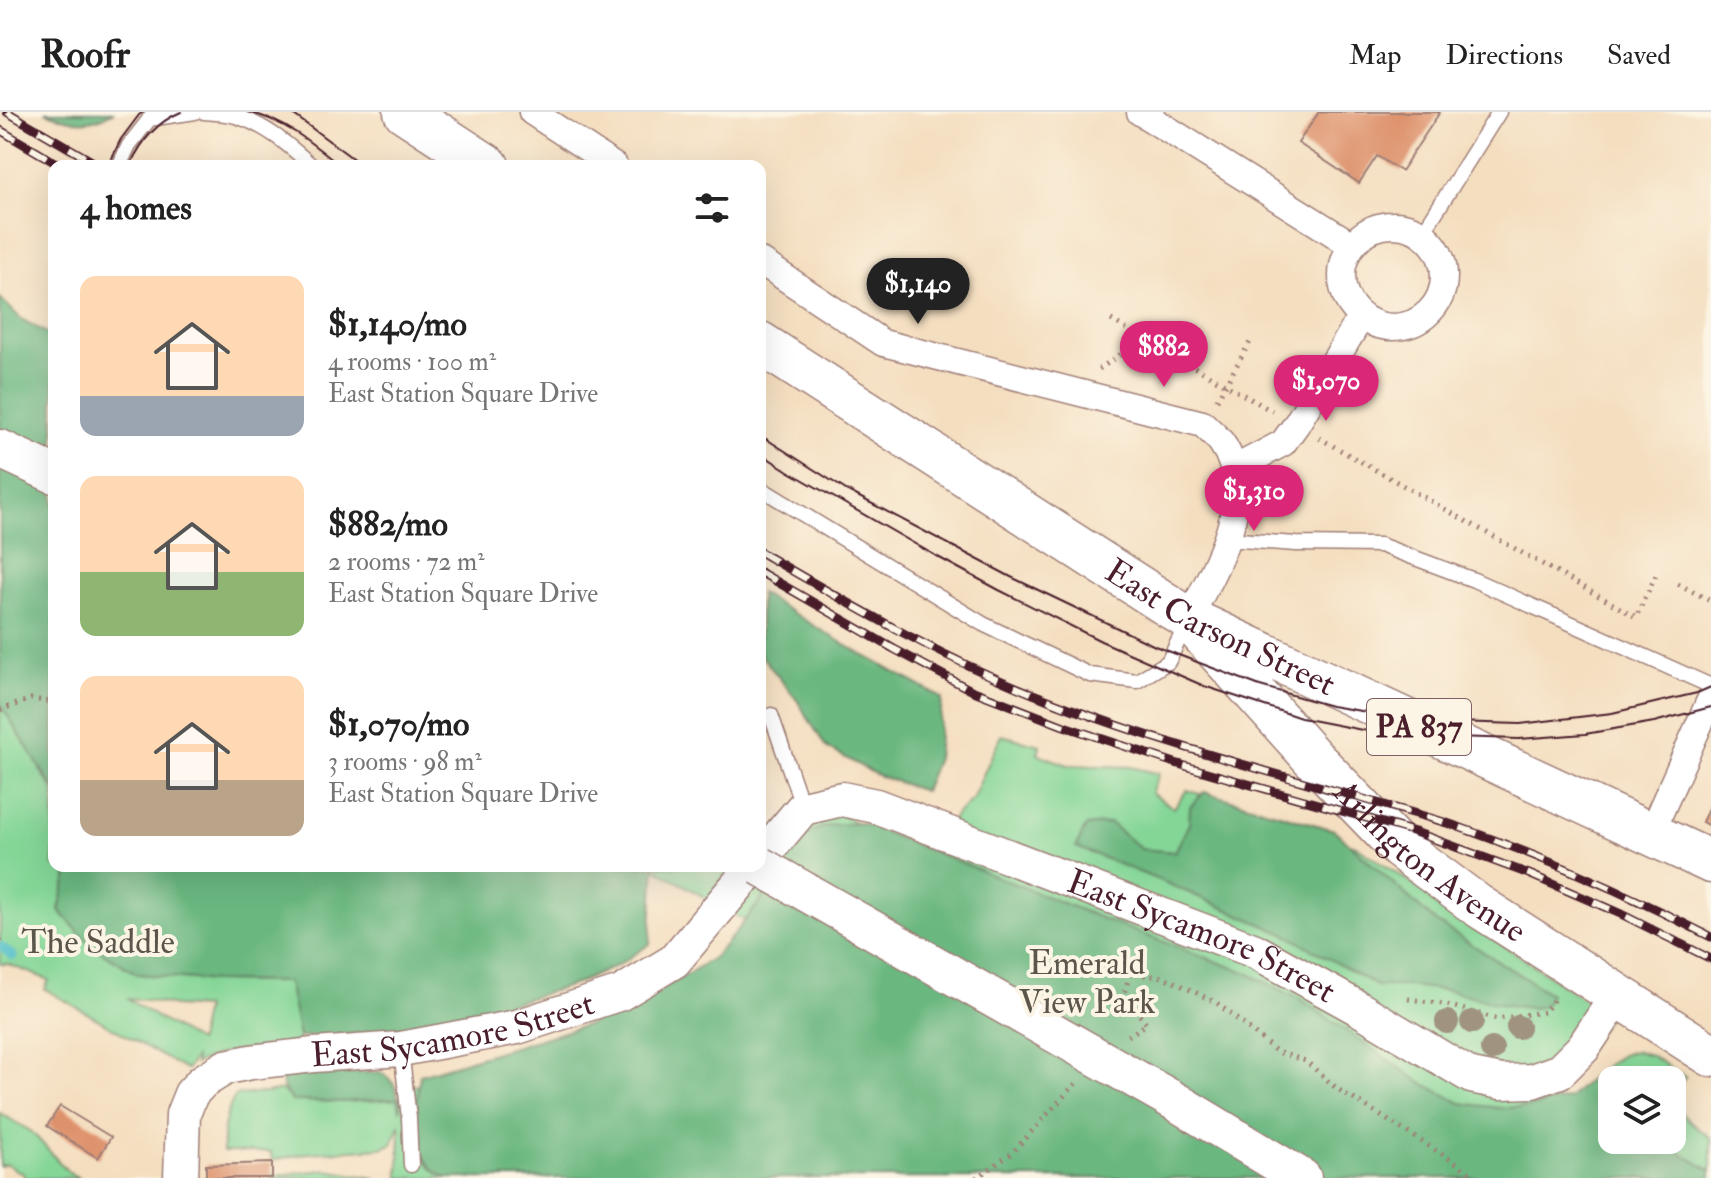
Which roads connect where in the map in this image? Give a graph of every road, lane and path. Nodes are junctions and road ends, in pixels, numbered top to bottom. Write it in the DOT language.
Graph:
graph roads {
  1 [pos="195,112"];
  2 [pos="204,112"];
  3 [pos="405,112"];
  4 [pos="532,112"];
  5 [pos="1140,112"];
  6 [pos="1499,112"];
  7 [pos="152,116"];
  8 [pos="122,160"];
  9 [pos="306,160"];
  10 [pos="479,160"];
  11 [pos="605,160"];
  12 [pos="1422,234"];
  13 [pos="1352,245"];
  14 [pos="766,265"];
  15 [pos="1361,317"];
  16 [pos="1111,320"];
  17 [pos="1145,339"];
  18 [pos="1250,342"];
  19 [pos="766,347"];
  20 [pos="1103,365"];
  21 [pos="1227,385"];
  22 [pos="1215,405"];
  23 [pos="1272,411"];
  24 [pos="1318,438"];
  25 [pos="0,449"];
  26 [pos="1234,469"];
  27 [pos="48,471"];
  28 [pos="766,492"];
  29 [pos="1226,539"];
  30 [pos="1657,573"];
  31 [pos="1678,584"];
  32 [pos="1711,601"];
  33 [pos="1189,619"];
  34 [pos="1711,686"];
  35 [pos="1711,698"];
  36 [pos="48,701"];
  37 [pos="0,710"];
  38 [pos="771,715"];
  39 [pos="803,808"];
  40 [pos="1650,835"];
  41 [pos="766,850"];
  42 [pos="766,853"];
  43 [pos="1711,862"];
  44 [pos="747,872"];
  45 [pos="1562,960"];
  46 [pos="1618,995"];
  47 [pos="1358,1008"];
  48 [pos="1126,1037"];
  49 [pos="401,1049"];
  50 [pos="1711,1055"];
  51 [pos="1079,1080"];
  52 [pos="411,1165"];
  53 [pos="181,1178"];
  54 [pos="976,1178"];
  55 [pos="1302,1178"];
  56 [pos="1475,1178"];
  1 -- 7 [label="lane"];
  2 -- 9 [label="lane"];
  3 -- 10 [label="main road"];
  4 -- 11 [label="street"];
  5 -- 13 [label="street"];
  6 -- 12 [label="lane"];
  7 -- 8 [label="lane"];
  12 -- 13 [label="street"];
  12 -- 15 [label="street"];
  13 -- 15 [label="street"];
  14 -- 26 [label="street"];
  15 -- 26 [label="street"];
  16 -- 17 [label="path"];
  17 -- 20 [label="path"];
  17 -- 21 [label="path"];
  18 -- 21 [label="path"];
  19 -- 33 [label="main road, East Carson Street / PA 837"];
  21 -- 22 [label="path"];
  21 -- 23 [label="path"];
  24 -- 30 [label="path"];
  25 -- 27 [label="main road"];
  26 -- 29 [label="street"];
  28 -- 33 [label="lane"];
  29 -- 33 [label="street"];
  29 -- 34 [label="lane"];
  31 -- 32 [label="path"];
  33 -- 40 [label="main road, East Carson Street / PA 837"];
  33 -- 45 [label="main road, Arlington Avenue"];
  35 -- 40 [label="street"];
  36 -- 37 [label="path"];
  38 -- 39 [label="lane"];
  39 -- 41 [label="street, East Sycamore Street"];
  39 -- 47 [label="street, East Sycamore Street"];
  40 -- 43 [label="main road, East Carson Street / PA 837"];
  42 -- 55 [label="main road, bridge"];
  44 -- 49 [label="street, East Sycamore Street"];
  45 -- 46 [label="main road, Arlington Avenue"];
  45 -- 47 [label="path"];
  46 -- 47 [label="street, East Sycamore Street"];
  46 -- 50 [label="main road, Arlington Avenue"];
  48 -- 56 [label="path"];
  49 -- 52 [label="lane"];
  49 -- 53 [label="street, East Sycamore Street"];
  51 -- 54 [label="path"];
}
